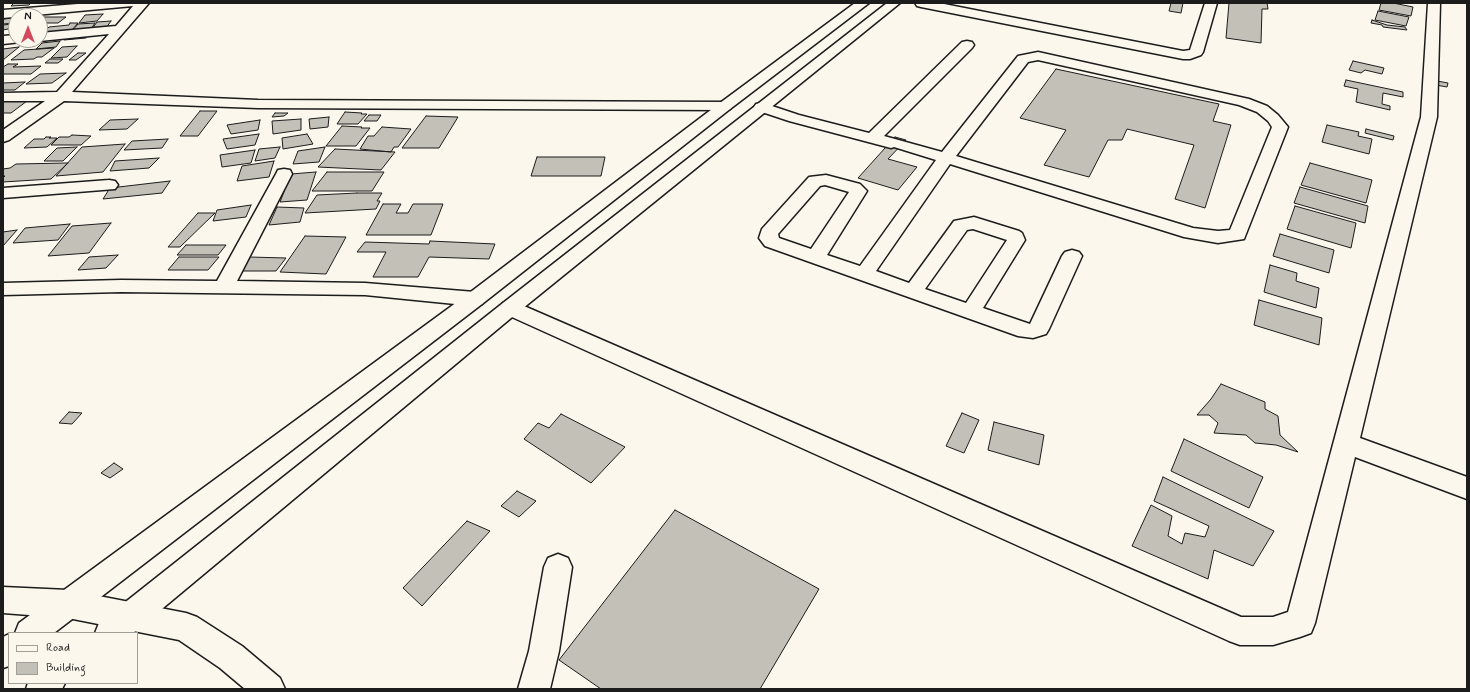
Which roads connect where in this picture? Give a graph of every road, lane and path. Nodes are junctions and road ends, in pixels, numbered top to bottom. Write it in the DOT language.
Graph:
graph roads {
  1 [pos="133,3"];
  2 [pos="143,3"];
  3 [pos="863,3"];
  4 [pos="894,3"];
  5 [pos="921,3"];
  6 [pos="964,3"];
  7 [pos="1211,3"];
  8 [pos="1434,3"];
  9 [pos="3,14"];
  10 [pos="1011,17"];
  11 [pos="120,29"];
  12 [pos="48,36"];
  13 [pos="967,45"];
  14 [pos="61,96"];
  15 [pos="3,97"];
  16 [pos="725,106"];
  17 [pos="761,107"];
  18 [pos="3,137"];
  19 [pos="873,138"];
  20 [pos="946,158"];
  21 [pos="284,174"];
  22 [pos="109,185"];
  23 [pos="3,193"];
  24 [pos="1072,256"];
  25 [pos="816,257"];
  26 [pos="864,274"];
  27 [pos="224,287"];
  28 [pos="3,289"];
  29 [pos="913,291"];
  30 [pos="476,298"];
  31 [pos="510,308"];
  32 [pos="971,311"];
  33 [pos="1346,443"];
  34 [pos="1467,488"];
  35 [pos="558,566"];
  36 [pos="3,600"];
  37 [pos="68,604"];
  38 [pos="121,624"];
  39 [pos="31,632"];
  40 [pos="270,689"];
  41 [pos="534,689"];
  1 -- 9 [label="street"];
  2 -- 11 [label="street"];
  3 -- 16 [label="street"];
  4 -- 17 [label="street"];
  5 -- 10 [label="street"];
  6 -- 10 [label="street"];
  7 -- 10 [label="street"];
  8 -- 33 [label="street"];
  11 -- 12 [label="street"];
  11 -- 14 [label="street"];
  13 -- 19 [label="street"];
  14 -- 15 [label="street"];
  14 -- 16 [label="street"];
  14 -- 18 [label="street"];
  16 -- 30 [label="street"];
  17 -- 19 [label="street"];
  17 -- 31 [label="street"];
  19 -- 20 [label="street"];
  20 -- 20 [label="street"];
  20 -- 26 [label="street"];
  21 -- 27 [label="street"];
  22 -- 23 [label="street"];
  24 -- 32 [label="street"];
  25 -- 26 [label="street"];
  26 -- 29 [label="street"];
  27 -- 28 [label="street"];
  27 -- 30 [label="street"];
  29 -- 32 [label="street"];
  29 -- 32 [label="street"];
  30 -- 37 [label="street"];
  31 -- 33 [label="street"];
  31 -- 38 [label="street"];
  33 -- 34 [label="street"];
  35 -- 41 [label="street"];
  36 -- 37 [label="street"];
  37 -- 38 [label="street"];
  37 -- 39 [label="street"];
  38 -- 40 [label="street"];
}
